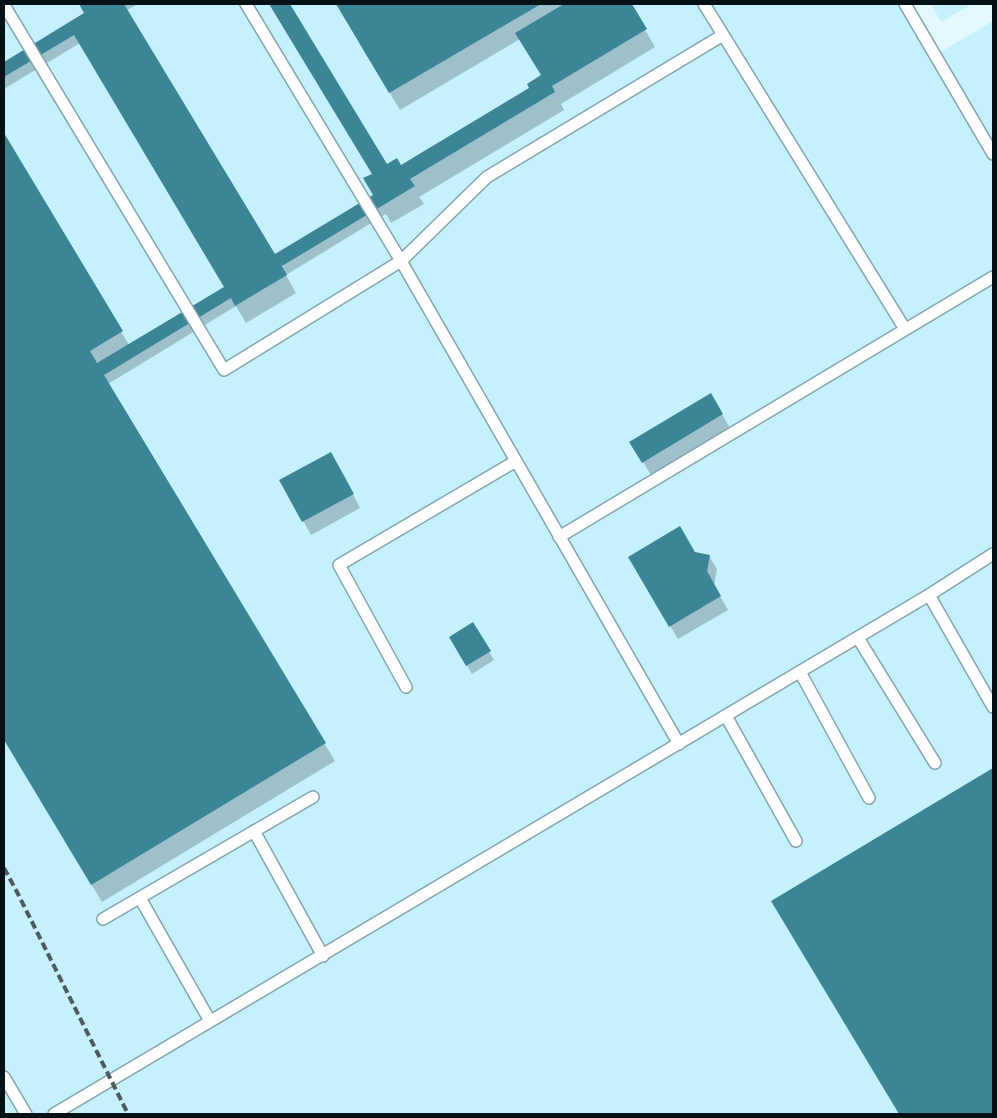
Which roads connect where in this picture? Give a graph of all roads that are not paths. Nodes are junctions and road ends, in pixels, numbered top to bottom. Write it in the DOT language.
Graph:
graph roads {
  1 [pos="246,4"];
  2 [pos="704,4"];
  3 [pos="905,4"];
  4 [pos="4,5"];
  5 [pos="724,35"];
  6 [pos="993,154"];
  7 [pos="401,261"];
  8 [pos="993,277"];
  9 [pos="905,329"];
  10 [pos="516,461"];
  11 [pos="560,536"];
  12 [pos="993,554"];
  13 [pos="929,595"];
  14 [pos="858,638"];
  15 [pos="800,672"];
  16 [pos="406,687"];
  17 [pos="993,707"];
  18 [pos="726,716"];
  19 [pos="679,744"];
  20 [pos="935,763"];
  21 [pos="313,797"];
  22 [pos="869,798"];
  23 [pos="254,831"];
  24 [pos="796,841"];
  25 [pos="140,898"];
  26 [pos="103,919"];
  27 [pos="323,956"];
  28 [pos="210,1021"];
  29 [pos="4,1077"];
  30 [pos="26,1114"];
  31 [pos="54,1114"];
  1 -- 7 [label="lane"];
  2 -- 5 [label="lane"];
  3 -- 6 [label="lane"];
  4 -- 7 [label="lane"];
  5 -- 7 [label="lane"];
  5 -- 9 [label="lane"];
  7 -- 10 [label="lane"];
  8 -- 9 [label="lane"];
  9 -- 11 [label="lane"];
  10 -- 11 [label="lane"];
  10 -- 16 [label="lane"];
  11 -- 19 [label="lane"];
  12 -- 13 [label="lane"];
  13 -- 14 [label="lane"];
  13 -- 17 [label="lane"];
  14 -- 15 [label="lane"];
  14 -- 20 [label="lane"];
  15 -- 18 [label="lane"];
  15 -- 22 [label="lane"];
  18 -- 19 [label="lane"];
  18 -- 24 [label="lane"];
  19 -- 27 [label="lane"];
  21 -- 23 [label="lane"];
  23 -- 25 [label="lane"];
  23 -- 27 [label="lane"];
  25 -- 26 [label="lane"];
  25 -- 28 [label="lane"];
  27 -- 28 [label="lane"];
  28 -- 31 [label="lane"];
  29 -- 30 [label="lane"];
}
